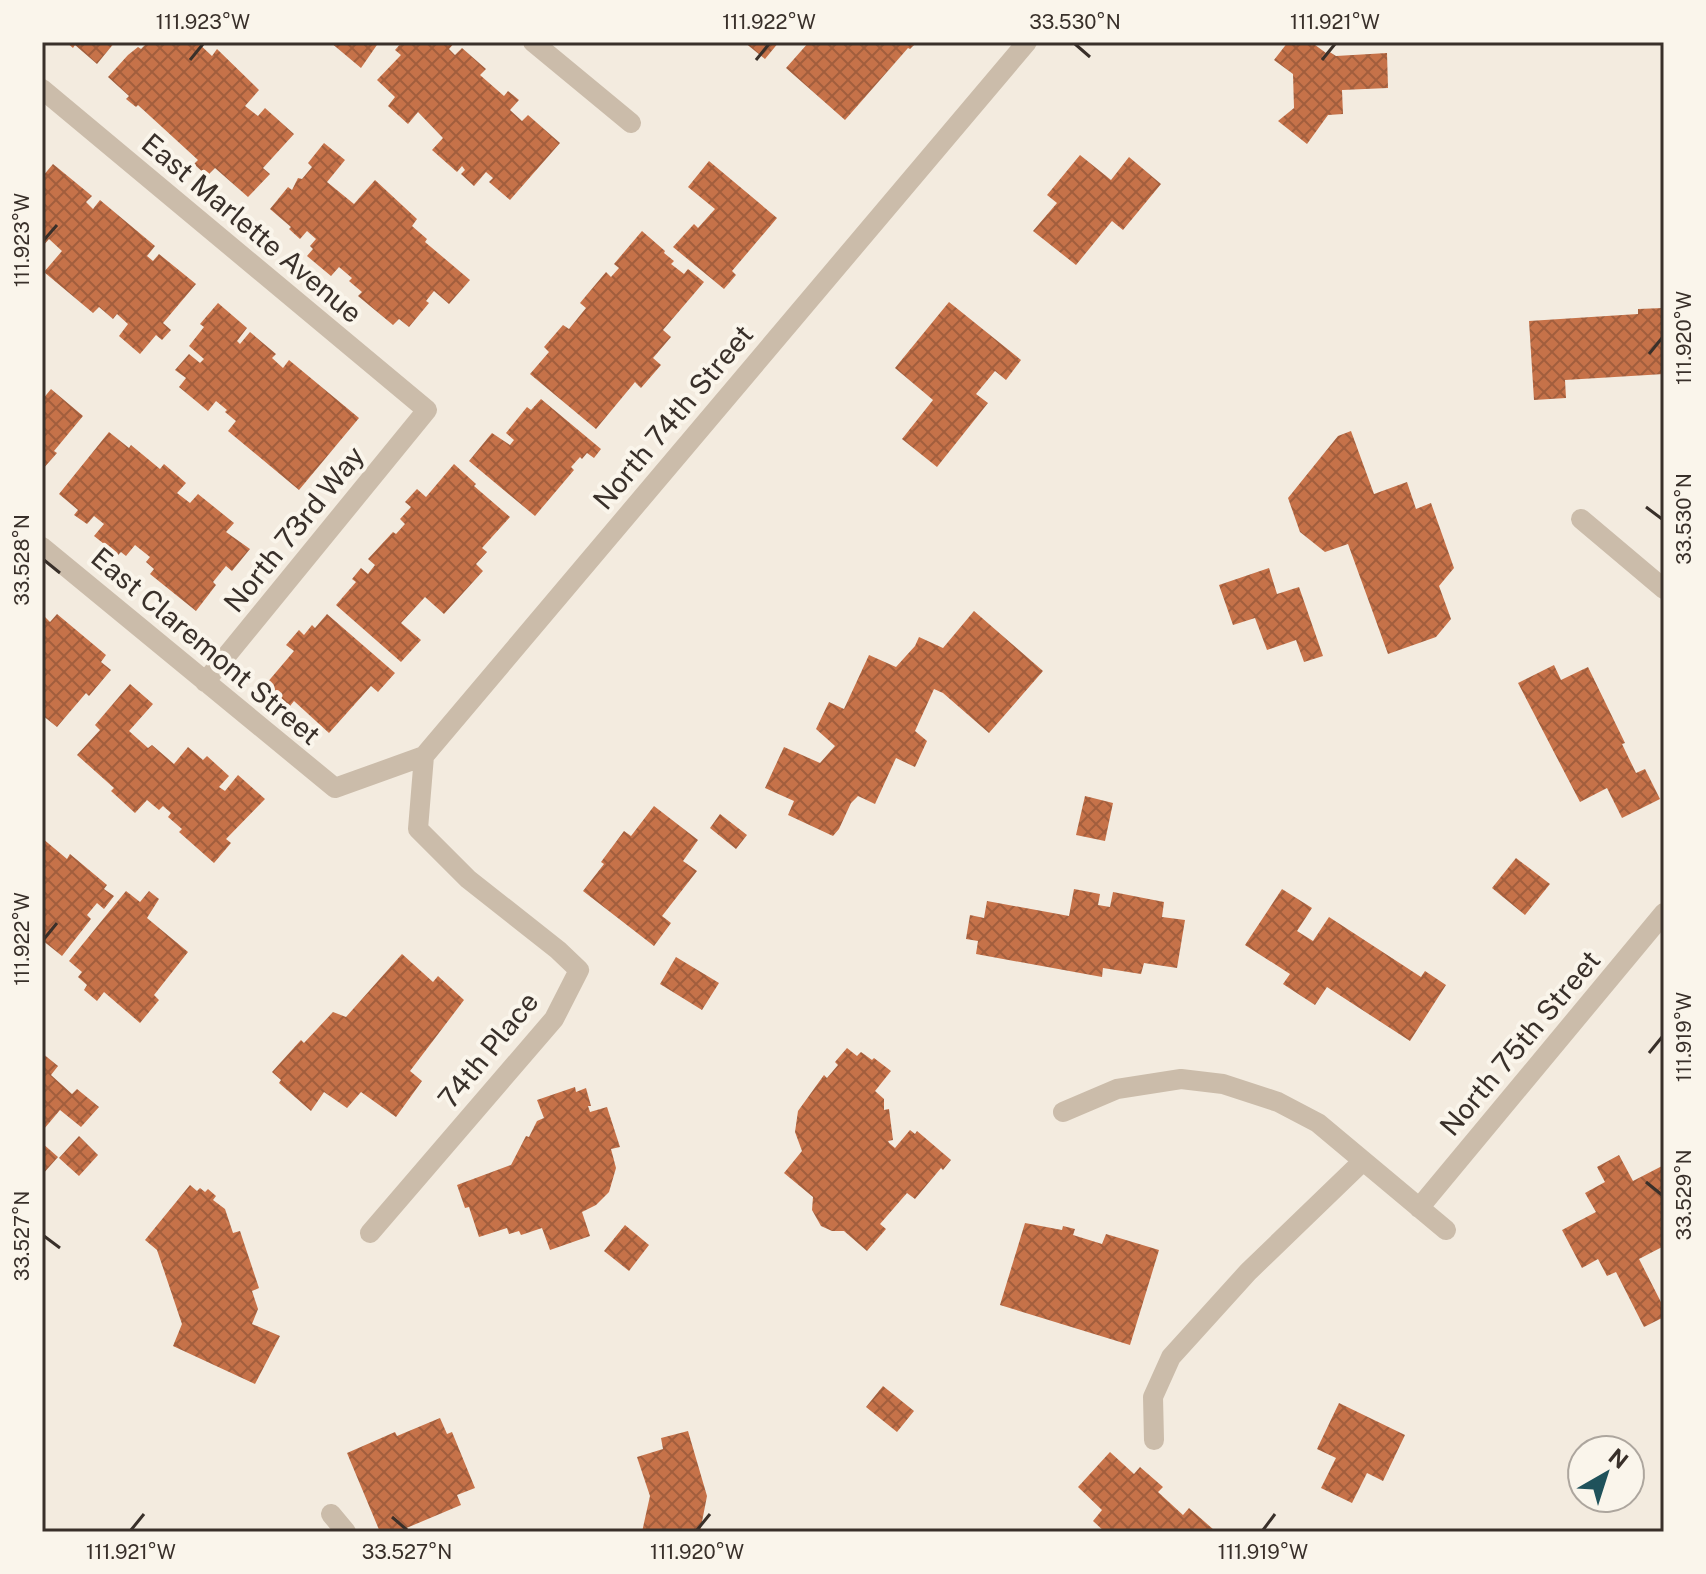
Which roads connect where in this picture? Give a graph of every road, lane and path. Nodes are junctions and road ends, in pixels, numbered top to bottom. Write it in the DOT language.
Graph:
graph roads {
  1 [pos="533,42"];
  2 [pos="1027,42"];
  3 [pos="42,89"];
  4 [pos="631,123"];
  5 [pos="427,410"];
  6 [pos="1581,519"];
  7 [pos="42,547"];
  8 [pos="1664,589"];
  9 [pos="205,682"];
  10 [pos="424,756"];
  11 [pos="1664,913"];
  12 [pos="1063,1112"];
  13 [pos="1363,1161"];
  14 [pos="1419,1208"];
  15 [pos="1446,1230"];
  16 [pos="370,1233"];
  17 [pos="1154,1440"];
  18 [pos="331,1514"];
  19 [pos="346,1532"];
  1 -- 4 [label="street"];
  2 -- 10 [label="street, North 74th Street"];
  3 -- 5 [label="street, East Marlette Avenue"];
  5 -- 9 [label="street, North 73rd Way"];
  6 -- 8 [label="street"];
  7 -- 9 [label="street, East Claremont Street"];
  9 -- 10 [label="street, East Claremont Street"];
  10 -- 16 [label="street, 74th Place"];
  11 -- 14 [label="street, North 75th Street"];
  12 -- 13 [label="street"];
  13 -- 14 [label="street"];
  13 -- 17 [label="street"];
  14 -- 15 [label="street"];
  18 -- 19 [label="street"];
}
